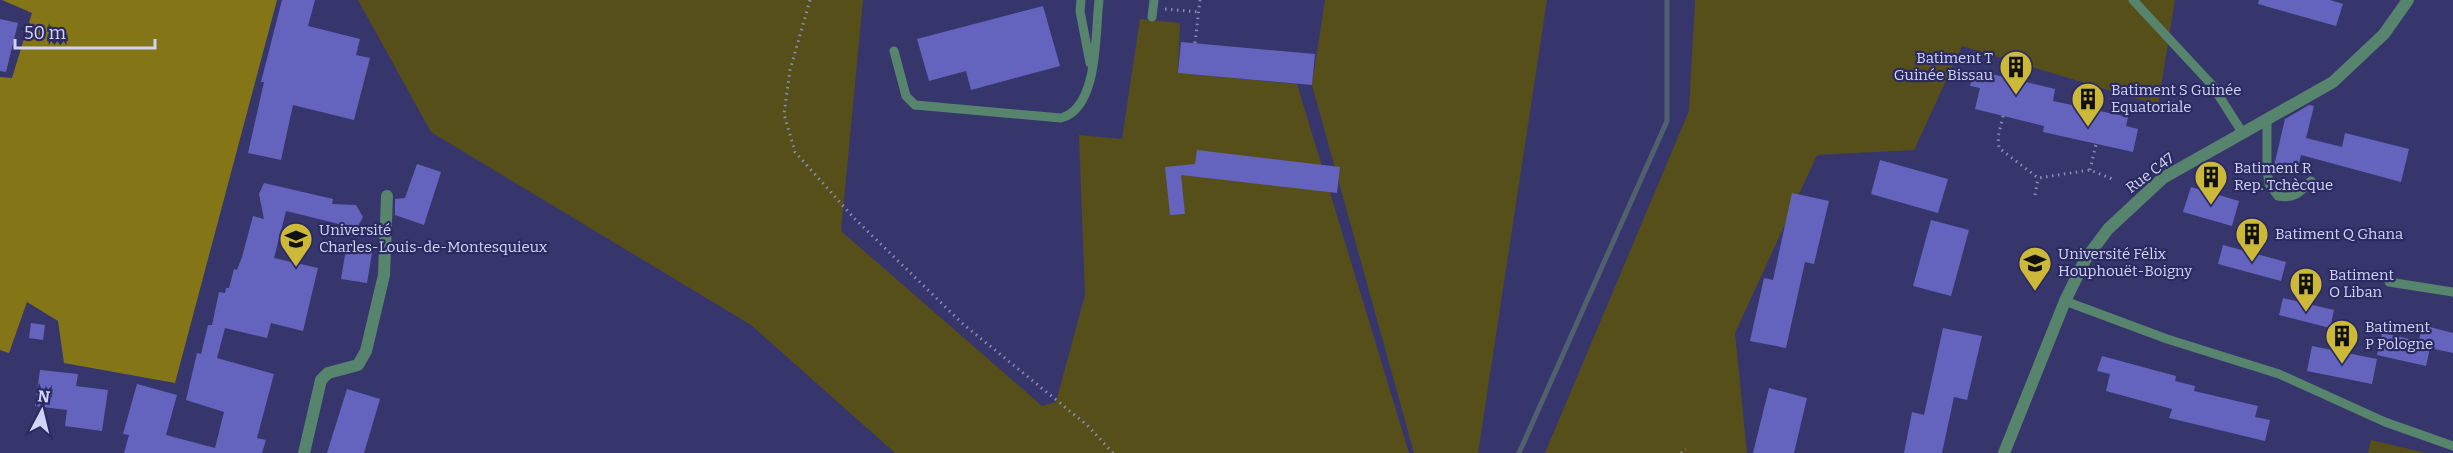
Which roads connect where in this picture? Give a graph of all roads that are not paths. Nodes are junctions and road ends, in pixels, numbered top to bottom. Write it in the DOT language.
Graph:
graph roads {
  1 [pos="1081,0"];
  2 [pos="1099,0"];
  3 [pos="2133,0"];
  4 [pos="2408,0"];
  5 [pos="894,51"];
  6 [pos="1091,70"];
  7 [pos="2267,119"];
  8 [pos="2242,132"];
  9 [pos="2311,181"];
  10 [pos="387,196"];
  11 [pos="2390,282"];
  12 [pos="2453,292"];
  13 [pos="2065,301"];
  14 [pos="2453,446"];
  15 [pos="304,453"];
  16 [pos="2004,453"];
  1 -- 6 [label="lane"];
  2 -- 6 [label="lane"];
  3 -- 8 [label="lane"];
  4 -- 7 [label="street, Rue C47"];
  5 -- 6 [label="lane"];
  7 -- 8 [label="street, Rue C47"];
  7 -- 9 [label="lane"];
  8 -- 13 [label="street, Rue C47"];
  10 -- 15 [label="street"];
  11 -- 12 [label="lane"];
  13 -- 14 [label="lane"];
  13 -- 16 [label="street, Rue C47"];
}
